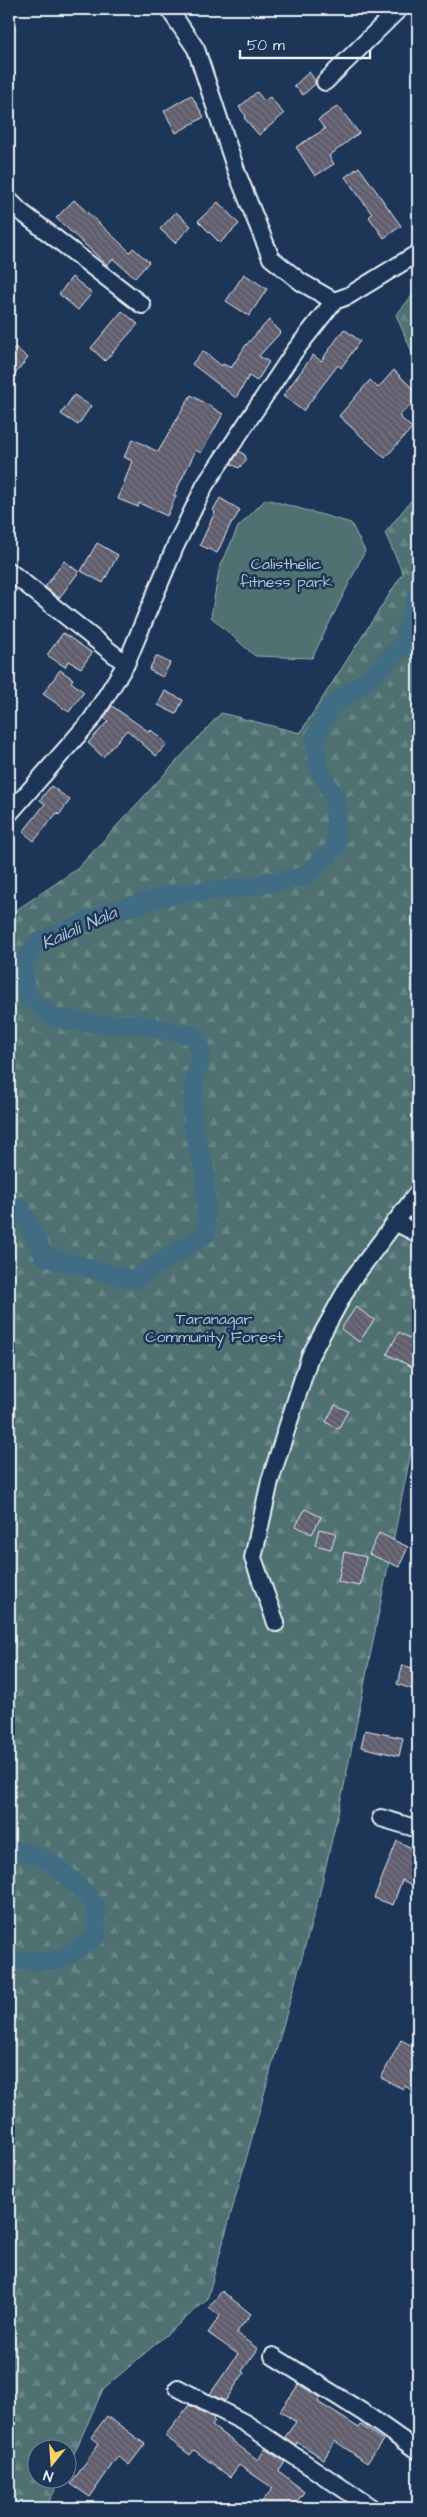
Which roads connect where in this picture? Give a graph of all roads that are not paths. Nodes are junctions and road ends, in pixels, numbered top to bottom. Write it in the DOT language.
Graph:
graph roads {
  1 [pos="168,9"];
  2 [pos="399,9"];
  3 [pos="325,82"];
  4 [pos="9,200"];
  5 [pos="418,253"];
  6 [pos="334,301"];
  7 [pos="142,306"];
  8 [pos="9,571"];
  9 [pos="126,664"];
  10 [pos="9,814"];
  11 [pos="418,1192"];
  12 [pos="395,1222"];
  13 [pos="418,1234"];
  14 [pos="276,1623"];
  15 [pos="381,1818"];
  16 [pos="418,1829"];
  17 [pos="273,2356"];
  18 [pos="178,2388"];
  19 [pos="418,2451"];
  20 [pos="372,2508"];
  1 -- 6 [label="street"];
  2 -- 3 [label="street"];
  4 -- 7 [label="street"];
  5 -- 6 [label="street"];
  6 -- 9 [label="street"];
  8 -- 9 [label="street"];
  9 -- 10 [label="street"];
  11 -- 12 [label="street"];
  12 -- 13 [label="street"];
  12 -- 14 [label="street"];
  15 -- 16 [label="street"];
  17 -- 19 [label="street"];
  18 -- 20 [label="street"];
}
